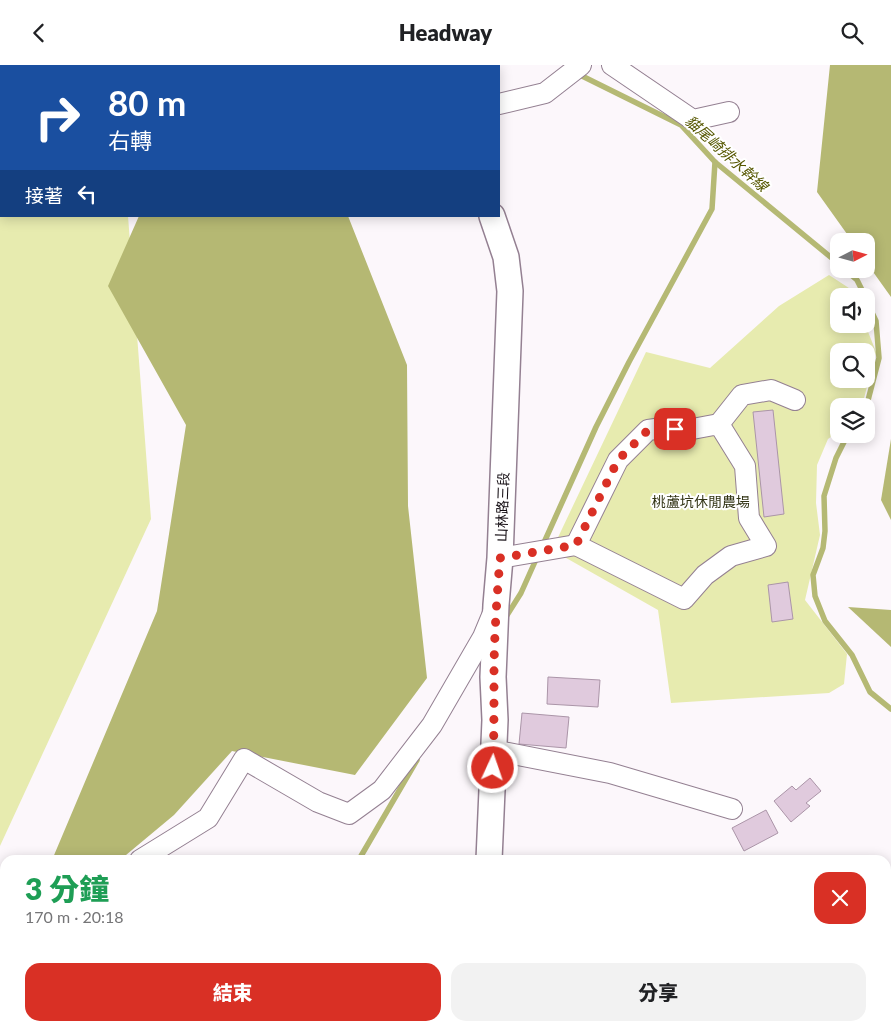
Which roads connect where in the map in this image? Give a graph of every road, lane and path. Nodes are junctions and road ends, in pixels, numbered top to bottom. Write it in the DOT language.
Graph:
graph roads {
  1 [pos="581,65"];
  2 [pos="612,65"];
  3 [pos="500,104"];
  4 [pos="729,112"];
  5 [pos="492,217"];
  6 [pos="794,400"];
  7 [pos="719,424"];
  8 [pos="576,545"];
  9 [pos="500,558"];
  10 [pos="496,605"];
  11 [pos="494,750"];
  12 [pos="732,809"];
  13 [pos="148,855"];
  14 [pos="489,855"];
  1 -- 3 [label="lane"];
  2 -- 4 [label="lane"];
  5 -- 9 [label="main road, 山林路三段"];
  6 -- 7 [label="lane"];
  7 -- 8 [label="lane"];
  7 -- 8 [label="lane"];
  8 -- 9 [label="lane"];
  9 -- 10 [label="main road, 山林路三段"];
  10 -- 11 [label="main road, 山林路三段"];
  10 -- 13 [label="lane"];
  11 -- 12 [label="lane"];
  11 -- 14 [label="main road, 山林路三段"];
}
